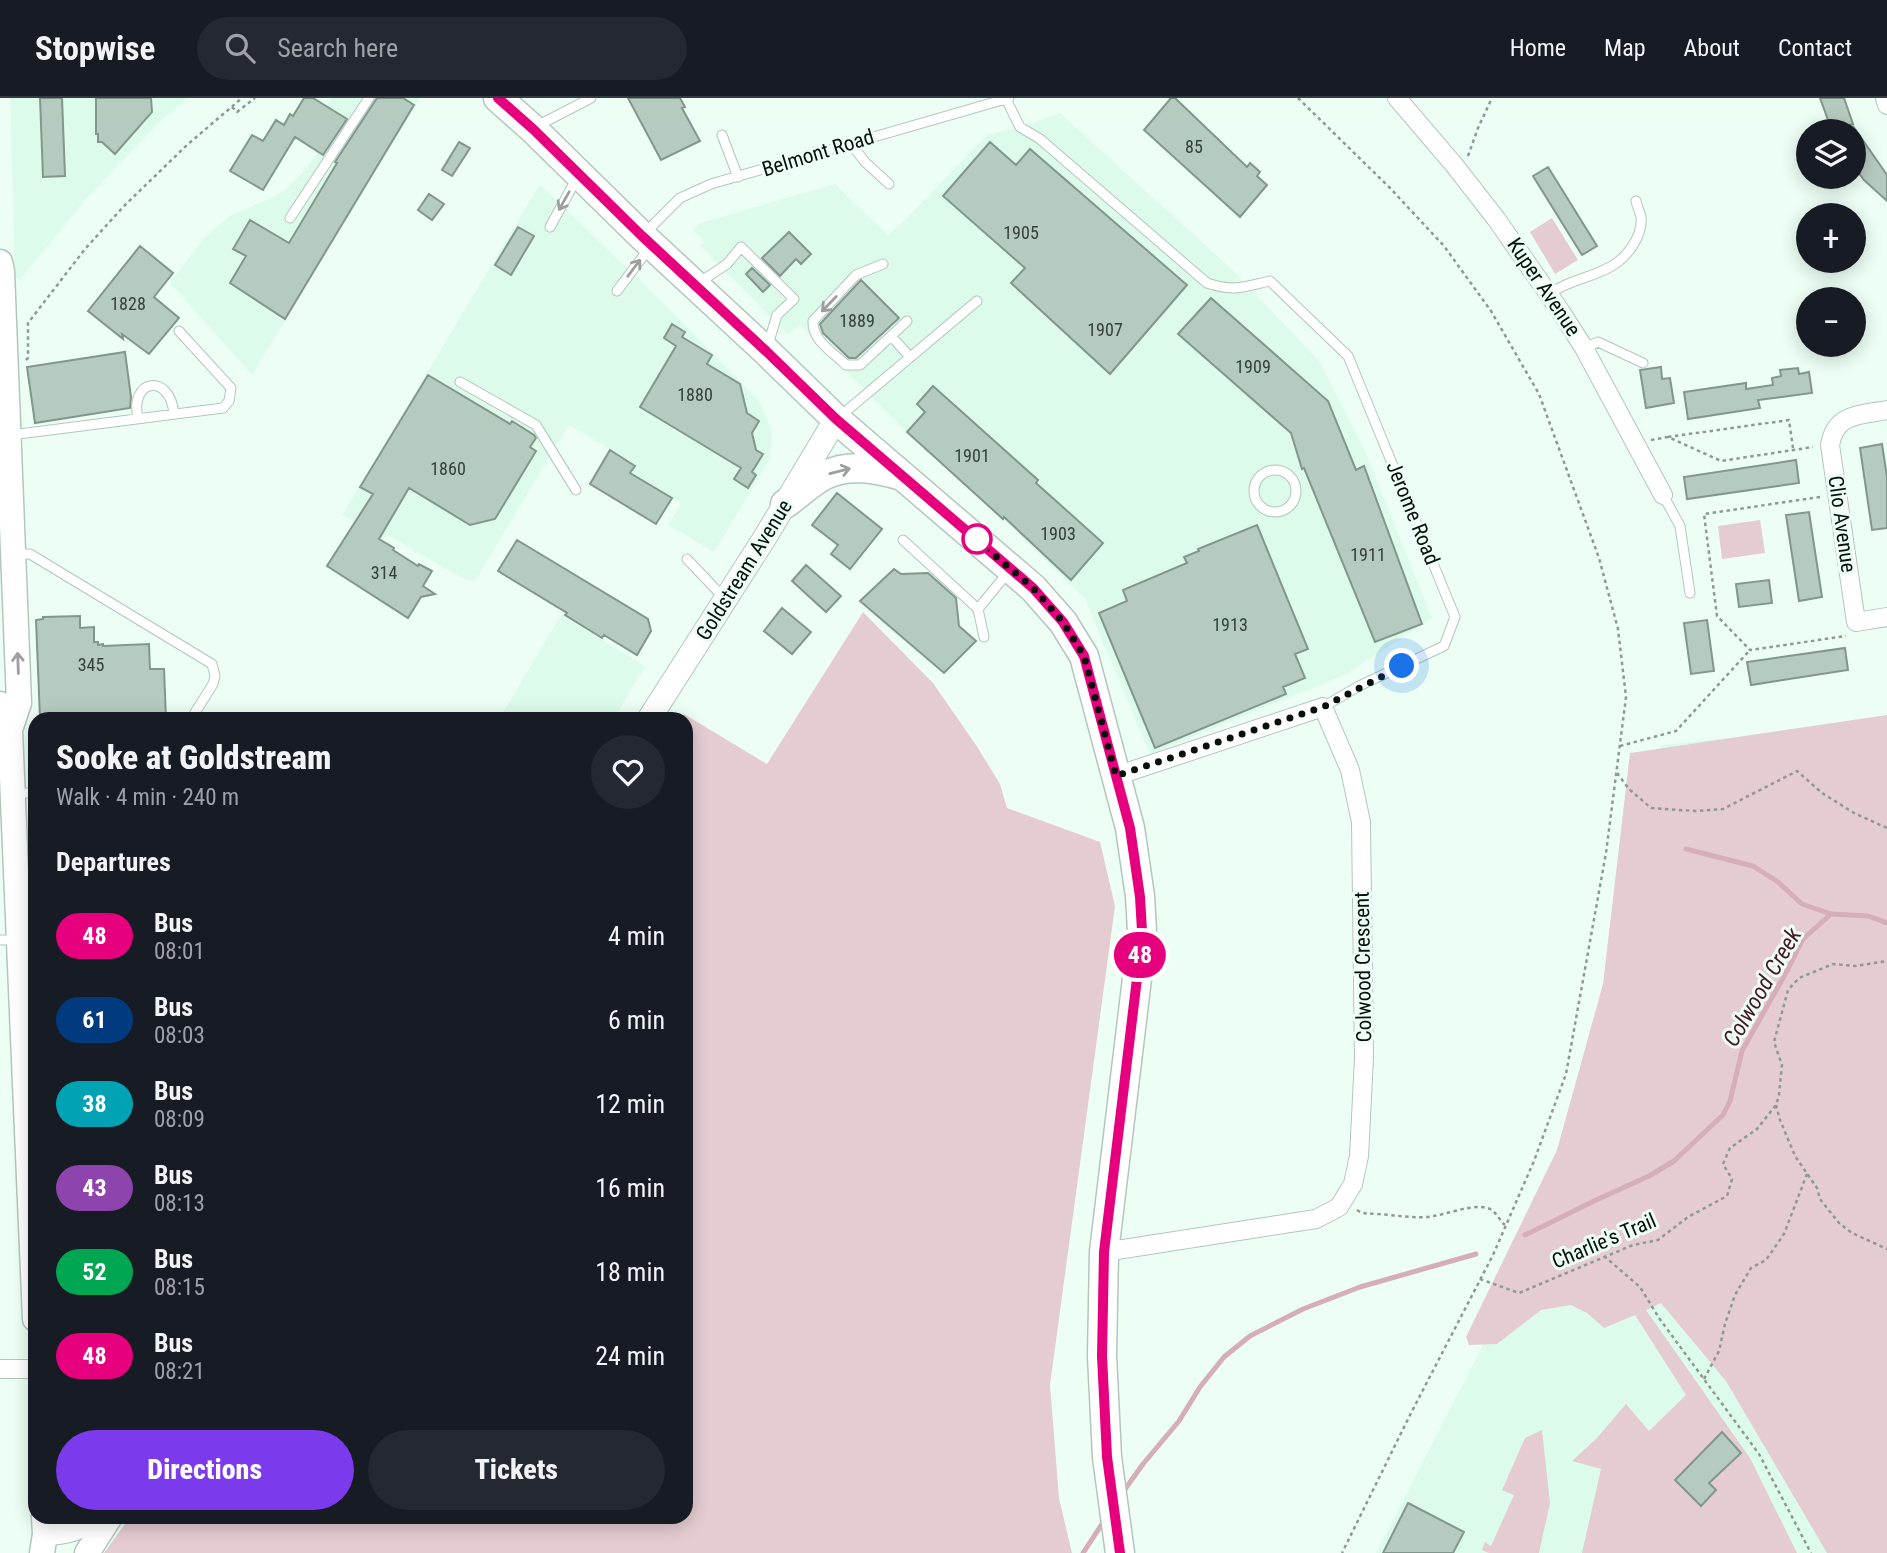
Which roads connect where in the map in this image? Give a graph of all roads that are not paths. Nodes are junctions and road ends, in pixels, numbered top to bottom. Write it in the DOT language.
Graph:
graph roads {
  1 [pos="369,98"];
  2 [pos="591,98"];
  3 [pos="1397,98"];
  4 [pos="1885,98"];
  5 [pos="1007,99"];
  6 [pos="505,100"];
  7 [pos="1887,105"];
  8 [pos="533,129"];
  9 [pos="722,135"];
  10 [pos="852,145"];
  11 [pos="579,175"];
  12 [pos="738,177"];
  13 [pos="889,184"];
  14 [pos="1636,201"];
  15 [pos="290,218"];
  16 [pos="550,227"];
  17 [pos="647,241"];
  18 [pos="0,262"];
  19 [pos="883,264"];
  20 [pos="696,285"];
  21 [pos="617,291"];
  22 [pos="1549,294"];
  23 [pos="977,301"];
  24 [pos="907,321"];
  25 [pos="179,331"];
  26 [pos="891,336"];
  27 [pos="1584,348"];
  28 [pos="766,351"];
  29 [pos="910,357"];
  30 [pos="1643,363"];
  31 [pos="460,382"];
  32 [pos="3,386"];
  33 [pos="1887,410"];
  34 [pos="174,414"];
  35 [pos="138,418"];
  36 [pos="836,419"];
  37 [pos="9,436"];
  38 [pos="904,477"];
  39 [pos="1294,481"];
  40 [pos="576,490"];
  41 [pos="1663,495"];
  42 [pos="785,505"];
  43 [pos="903,540"];
  44 [pos="7,554"];
  45 [pos="687,559"];
  46 [pos="1011,569"];
  47 [pos="1690,593"];
  48 [pos="725,599"];
  49 [pos="978,608"];
  50 [pos="1887,617"];
  51 [pos="984,638"];
  52 [pos="0,704"];
  53 [pos="1323,707"];
  54 [pos="195,712"];
  55 [pos="653,712"];
  56 [pos="10,730"];
  57 [pos="1116,776"];
  58 [pos="24,793"];
  59 [pos="10,940"];
  60 [pos="28,1213"];
  61 [pos="1104,1252"];
  62 [pos="0,1369"];
  63 [pos="28,1369"];
  64 [pos="85,1524"];
  65 [pos="106,1524"];
  66 [pos="44,1535"];
  67 [pos="87,1553"];
  68 [pos="1120,1553"];
  1 -- 15 [label="lane"];
  2 -- 8 [label="lane"];
  3 -- 22 [label="street, Kuper Avenue"];
  4 -- 7 [label="street"];
  5 -- 10 [label="lane, Belmont Road"];
  5 -- 53 [label="lane, Jerome Road"];
  6 -- 8 [label="main road"];
  8 -- 11 [label="main road"];
  9 -- 12 [label="lane"];
  10 -- 12 [label="lane, Belmont Road"];
  10 -- 13 [label="lane"];
  11 -- 16 [label="lane, one-way"];
  11 -- 17 [label="main road"];
  12 -- 17 [label="lane, Belmont Road"];
  14 -- 22 [label="lane"];
  17 -- 20 [label="main road"];
  21 -- 17 [label="lane, Belmont Road, one-way"];
  18 -- 32 [label="main road"];
  19 -- 26 [label="lane, one-way"];
  20 -- 28 [label="main road"];
  20 -- 28 [label="lane"];
  22 -- 27 [label="street, Kuper Avenue"];
  23 -- 29 [label="lane"];
  24 -- 26 [label="lane"];
  25 -- 34 [label="lane"];
  26 -- 29 [label="lane"];
  27 -- 30 [label="lane"];
  27 -- 41 [label="street, Kuper Avenue"];
  28 -- 36 [label="main road"];
  29 -- 36 [label="lane"];
  31 -- 40 [label="lane"];
  32 -- 37 [label="main road"];
  33 -- 50 [label="street, Clio Avenue"];
  34 -- 35 [label="lane"];
  34 -- 35 [label="lane"];
  35 -- 37 [label="lane"];
  36 -- 38 [label="main road"];
  36 -- 42 [label="street, Goldstream Avenue"];
  37 -- 44 [label="main road"];
  42 -- 38 [label="main road, one-way"];
  38 -- 46 [label="main road"];
  39 -- 39 [label="lane"];
  41 -- 47 [label="lane"];
  42 -- 48 [label="street, Goldstream Avenue"];
  43 -- 49 [label="lane"];
  44 -- 54 [label="lane"];
  56 -- 44 [label="main road, one-way"];
  45 -- 48 [label="lane"];
  46 -- 49 [label="lane"];
  46 -- 57 [label="main road"];
  48 -- 55 [label="street, Goldstream Avenue"];
  49 -- 51 [label="lane"];
  52 -- 56 [label="main road"];
  53 -- 57 [label="street"];
  53 -- 61 [label="street, Colwood Crescent"];
  56 -- 58 [label="main road"];
  57 -- 61 [label="main road"];
  58 -- 59 [label="main road"];
  59 -- 60 [label="main road"];
  61 -- 68 [label="main road"];
  62 -- 63 [label="street"];
  64 -- 66 [label="street"];
  65 -- 67 [label="main road"];
}
